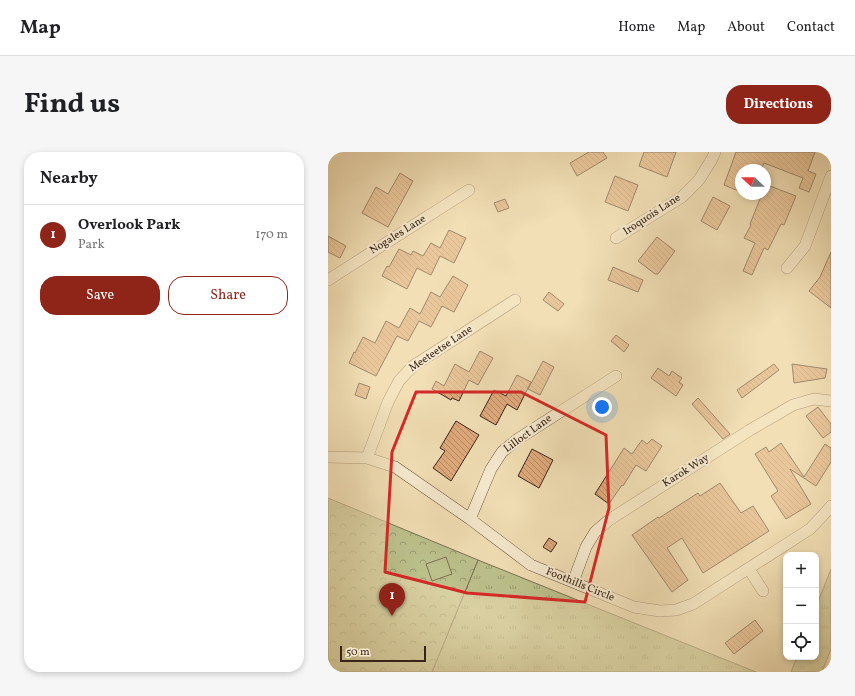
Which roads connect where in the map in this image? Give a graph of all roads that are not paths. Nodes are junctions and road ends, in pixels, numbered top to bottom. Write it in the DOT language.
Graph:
graph roads {
  1 [pos="715,152"];
  2 [pos="831,176"];
  3 [pos="469,190"];
  4 [pos="616,238"];
  5 [pos="787,268"];
  6 [pos="328,280"];
  7 [pos="515,300"];
  8 [pos="616,376"];
  9 [pos="831,402"];
  10 [pos="328,457"];
  11 [pos="367,458"];
  12 [pos="831,506"];
  13 [pos="470,519"];
  14 [pos="749,569"];
  15 [pos="573,582"];
  16 [pos="763,591"];
  1 -- 4 [label="street, Iroquois Lane"];
  2 -- 5 [label="street"];
  3 -- 6 [label="street, Nogales Lane"];
  7 -- 11 [label="street, Meeteetse Lane"];
  8 -- 13 [label="street, Lilloct Lane"];
  9 -- 15 [label="street, Karok Way"];
  10 -- 11 [label="street, Foothills Circle"];
  11 -- 13 [label="street, Foothills Circle"];
  12 -- 14 [label="street, Foothills Circle"];
  13 -- 15 [label="street, Foothills Circle"];
  14 -- 15 [label="street, Foothills Circle"];
  14 -- 16 [label="street"];
}
